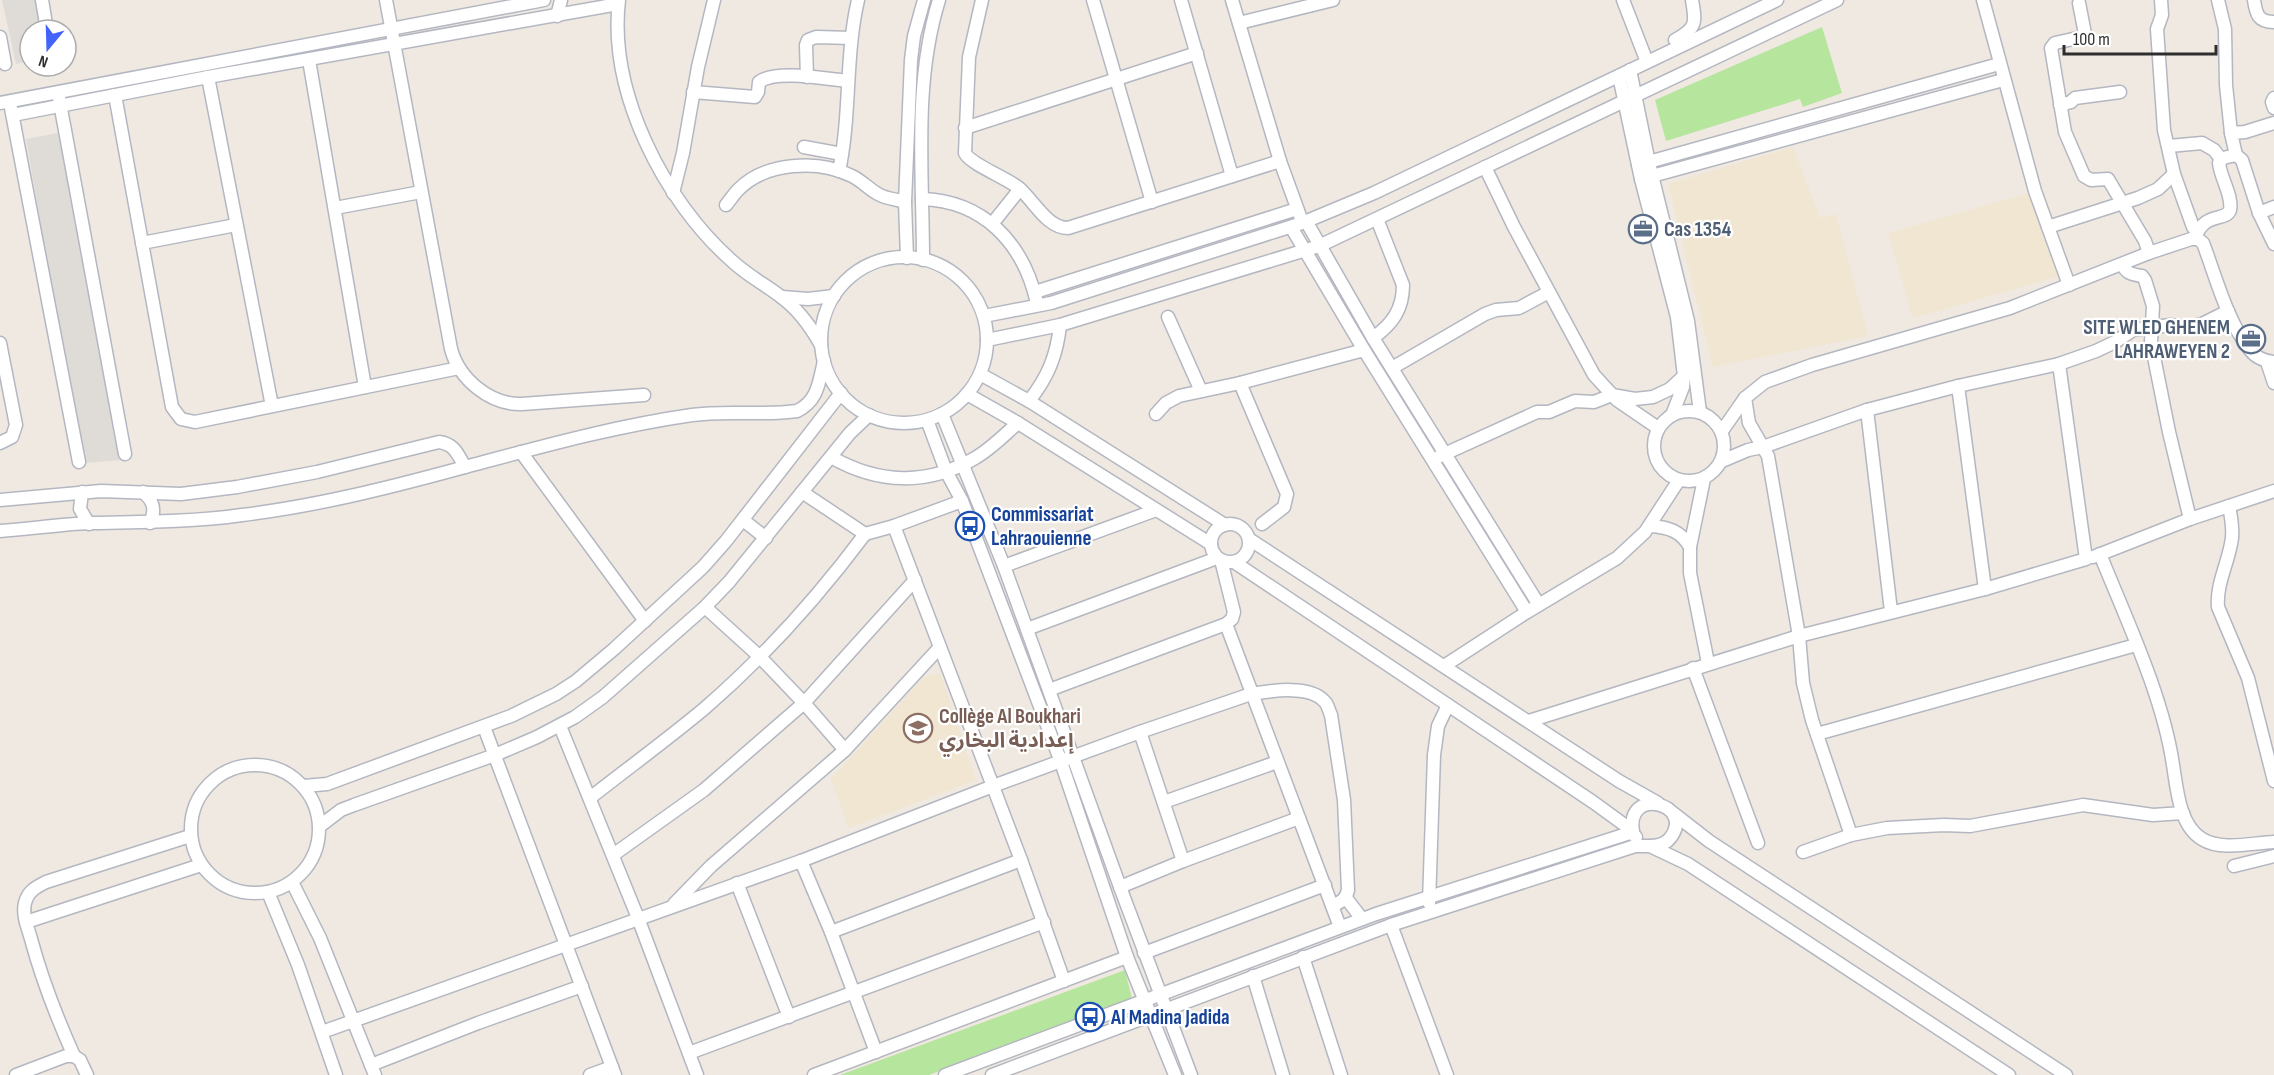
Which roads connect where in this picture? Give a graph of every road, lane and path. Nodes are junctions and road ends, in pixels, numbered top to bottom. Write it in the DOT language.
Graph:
graph roads {
  1 [pos="42,0"];
  2 [pos="386,0"];
  3 [pos="544,0"];
  4 [pos="561,0"];
  5 [pos="714,0"];
  6 [pos="858,0"];
  7 [pos="924,0"];
  8 [pos="939,0"];
  9 [pos="982,0"];
  10 [pos="1093,0"];
  11 [pos="1181,0"];
  12 [pos="1232,0"];
  13 [pos="1333,0"];
  14 [pos="1623,0"];
  15 [pos="1692,0"];
  16 [pos="1777,0"];
  17 [pos="1837,0"];
  18 [pos="1983,0"];
  19 [pos="2161,0"];
  20 [pos="2218,0"];
  21 [pos="2254,0"];
  22 [pos="619,2"];
  23 [pos="1307,3"];
  24 [pos="2079,3"];
  25 [pos="558,16"];
  26 [pos="45,18"];
  27 [pos="2274,22"];
  28 [pos="1239,23"];
  29 [pos="391,29"];
  30 [pos="0,37"];
  31 [pos="851,38"];
  32 [pos="394,45"];
  33 [pos="1197,53"];
  34 [pos="309,60"];
  35 [pos="1646,60"];
  36 [pos="5,64"];
  37 [pos="1999,64"];
  38 [pos="1624,73"];
  39 [pos="208,77"];
  40 [pos="807,77"];
  41 [pos="1116,79"];
  42 [pos="2003,80"];
  43 [pos="847,81"];
  44 [pos="58,92"];
  45 [pos="693,92"];
  46 [pos="2120,92"];
  47 [pos="115,95"];
  48 [pos="1629,98"];
  49 [pos="2274,98"];
  50 [pos="5,102"];
  51 [pos="2060,105"];
  52 [pos="61,106"];
  53 [pos="2274,108"];
  54 [pos="13,115"];
  55 [pos="2274,123"];
  56 [pos="965,128"];
  57 [pos="2231,133"];
  58 [pos="2169,146"];
  59 [pos="804,147"];
  60 [pos="842,154"];
  61 [pos="2236,155"];
  62 [pos="2221,159"];
  63 [pos="1280,161"];
  64 [pos="1644,164"];
  65 [pos="1485,167"];
  66 [pos="839,171"];
  67 [pos="2174,174"];
  68 [pos="1232,176"];
  69 [pos="1647,177"];
  70 [pos="1020,189"];
  71 [pos="421,192"];
  72 [pos="673,193"];
  73 [pos="922,200"];
  74 [pos="905,202"];
  75 [pos="1152,202"];
  76 [pos="2122,202"];
  77 [pos="726,205"];
  78 [pos="2274,207"];
  79 [pos="335,208"];
  80 [pos="1297,208"];
  81 [pos="2259,213"];
  82 [pos="1377,219"];
  83 [pos="992,224"];
  84 [pos="1300,224"];
  85 [pos="236,225"];
  86 [pos="2048,227"];
  87 [pos="2196,235"];
  88 [pos="142,243"];
  89 [pos="2274,244"];
  90 [pos="1319,246"];
  91 [pos="1304,251"];
  92 [pos="2149,253"];
  93 [pos="907,258"];
  94 [pos="923,260"];
  95 [pos="2122,264"];
  96 [pos="2069,285"];
  97 [pos="1035,292"];
  98 [pos="1549,292"];
  99 [pos="834,296"];
  100 [pos="781,297"];
  101 [pos="1038,306"];
  102 [pos="2228,311"];
  103 [pos="984,316"];
  104 [pos="1168,317"];
  105 [pos="1060,325"];
  106 [pos="2151,327"];
  107 [pos="1373,338"];
  108 [pos="987,340"];
  109 [pos="0,343"];
  110 [pos="821,346"];
  111 [pos="1364,350"];
  112 [pos="824,361"];
  113 [pos="2270,362"];
  114 [pos="2059,364"];
  115 [pos="459,368"];
  116 [pos="1392,368"];
  117 [pos="980,374"];
  118 [pos="1684,376"];
  119 [pos="1240,383"];
  120 [pos="2274,383"];
  121 [pos="1958,386"];
  122 [pos="365,387"];
  123 [pos="1201,391"];
  124 [pos="841,393"];
  125 [pos="967,394"];
  126 [pos="644,395"];
  127 [pos="1612,395"];
  128 [pos="1745,398"];
  129 [pos="1029,401"];
  130 [pos="272,406"];
  131 [pos="1867,410"];
  132 [pos="1700,412"];
  133 [pos="942,414"];
  134 [pos="1156,414"];
  135 [pos="869,415"];
  136 [pos="1672,415"];
  137 [pos="927,420"];
  138 [pos="1018,423"];
  139 [pos="1658,428"];
  140 [pos="1722,431"];
  141 [pos="0,443"];
  142 [pos="1763,447"];
  143 [pos="521,452"];
  144 [pos="125,454"];
  145 [pos="831,457"];
  146 [pos="1439,457"];
  147 [pos="1722,461"];
  148 [pos="79,462"];
  149 [pos="962,465"];
  150 [pos="465,467"];
  151 [pos="946,471"];
  152 [pos="1704,479"];
  153 [pos="1678,480"];
  154 [pos="2274,491"];
  155 [pos="82,492"];
  156 [pos="143,492"];
  157 [pos="802,492"];
  158 [pos="0,500"];
  159 [pos="962,501"];
  160 [pos="2229,506"];
  161 [pos="1156,510"];
  162 [pos="2190,519"];
  163 [pos="743,520"];
  164 [pos="150,523"];
  165 [pos="89,524"];
  166 [pos="1262,524"];
  167 [pos="1225,525"];
  168 [pos="894,526"];
  169 [pos="1650,526"];
  170 [pos="0,531"];
  171 [pos="866,534"];
  172 [pos="766,538"];
  173 [pos="1249,539"];
  174 [pos="1210,544"];
  175 [pos="1690,547"];
  176 [pos="2100,554"];
  177 [pos="1224,560"];
  178 [pos="2086,560"];
  179 [pos="1004,566"];
  180 [pos="915,580"];
  181 [pos="1985,589"];
  182 [pos="1539,605"];
  183 [pos="705,607"];
  184 [pos="1891,611"];
  185 [pos="1527,612"];
  186 [pos="645,621"];
  187 [pos="1226,624"];
  188 [pos="1027,629"];
  189 [pos="1800,636"];
  190 [pos="2136,645"];
  191 [pos="940,647"];
  192 [pos="759,656"];
  193 [pos="1708,663"];
  194 [pos="1444,666"];
  195 [pos="1693,668"];
  196 [pos="1049,690"];
  197 [pos="1251,694"];
  198 [pos="804,703"];
  199 [pos="1448,705"];
  200 [pos="1529,721"];
  201 [pos="560,726"];
  202 [pos="484,727"];
  203 [pos="1140,732"];
  204 [pos="1817,734"];
  205 [pos="845,750"];
  206 [pos="495,755"];
  207 [pos="1074,758"];
  208 [pos="1061,762"];
  209 [pos="1277,762"];
  210 [pos="2274,781"];
  211 [pos="304,786"];
  212 [pos="993,786"];
  213 [pos="590,798"];
  214 [pos="1164,802"];
  215 [pos="1659,804"];
  216 [pos="1671,812"];
  217 [pos="2183,813"];
  218 [pos="1299,818"];
  219 [pos="320,826"];
  220 [pos="1633,832"];
  221 [pos="1851,835"];
  222 [pos="190,836"];
  223 [pos="2274,842"];
  224 [pos="1758,843"];
  225 [pos="1650,846"];
  226 [pos="1803,852"];
  227 [pos="613,855"];
  228 [pos="2274,856"];
  229 [pos="1021,860"];
  230 [pos="801,861"];
  231 [pos="1183,861"];
  232 [pos="201,865"];
  233 [pos="2234,866"];
  234 [pos="292,882"];
  235 [pos="737,883"];
  236 [pos="1325,885"];
  237 [pos="1120,887"];
  238 [pos="268,892"];
  239 [pos="1429,897"];
  240 [pos="1346,898"];
  241 [pos="1332,904"];
  242 [pos="673,906"];
  243 [pos="1429,912"];
  244 [pos="638,918"];
  245 [pos="1362,919"];
  246 [pos="26,921"];
  247 [pos="1044,922"];
  248 [pos="1391,925"];
  249 [pos="1340,927"];
  250 [pos="831,932"];
  251 [pos="566,944"];
  252 [pos="1144,953"];
  253 [pos="1127,957"];
  254 [pos="1303,957"];
  255 [pos="1253,976"];
  256 [pos="1064,981"];
  257 [pos="582,986"];
  258 [pos="853,993"];
  259 [pos="1160,995"];
  260 [pos="1144,1001"];
  261 [pos="1166,1010"];
  262 [pos="1151,1015"];
  263 [pos="789,1017"];
  264 [pos="353,1021"];
  265 [pos="322,1032"];
  266 [pos="876,1052"];
  267 [pos="689,1053"];
  268 [pos="74,1056"];
  269 [pos="373,1070"];
  270 [pos="614,1071"];
  271 [pos="16,1075"];
  272 [pos="87,1075"];
  273 [pos="336,1075"];
  274 [pos="590,1075"];
  275 [pos="698,1075"];
  276 [pos="814,1075"];
  277 [pos="945,1075"];
  278 [pos="994,1075"];
  279 [pos="1175,1075"];
  280 [pos="1191,1075"];
  281 [pos="1283,1075"];
  282 [pos="1341,1075"];
  283 [pos="1447,1075"];
  284 [pos="2009,1075"];
  285 [pos="2066,1075"];
  1 -- 26 [label="street"];
  2 -- 29 [label="street"];
  3 -- 29 [label="street"];
  4 -- 25 [label="street"];
  5 -- 45 [label="street"];
  6 -- 31 [label="street"];
  7 -- 74 [label="street"];
  8 -- 73 [label="street"];
  9 -- 56 [label="street"];
  10 -- 41 [label="street"];
  11 -- 33 [label="street"];
  12 -- 28 [label="street"];
  13 -- 23 [label="street"];
  14 -- 35 [label="street"];
  15 -- 35 [label="street"];
  16 -- 35 [label="street"];
  17 -- 48 [label="street"];
  18 -- 37 [label="street"];
  19 -- 58 [label="street"];
  20 -- 57 [label="street"];
  21 -- 27 [label="street"];
  22 -- 25 [label="street"];
  22 -- 72 [label="street"];
  23 -- 28 [label="street"];
  24 -- 51 [label="street"];
  25 -- 32 [label="street"];
  28 -- 63 [label="street"];
  29 -- 32 [label="street"];
  29 -- 44 [label="street"];
  30 -- 36 [label="street"];
  31 -- 40 [label="street"];
  31 -- 43 [label="street"];
  32 -- 34 [label="street"];
  32 -- 71 [label="street"];
  33 -- 41 [label="street"];
  33 -- 68 [label="street"];
  34 -- 39 [label="street"];
  34 -- 79 [label="street"];
  35 -- 38 [label="street"];
  37 -- 42 [label="street"];
  37 -- 64 [label="street"];
  38 -- 48 [label="street"];
  38 -- 84 [label="street"];
  39 -- 47 [label="street"];
  39 -- 85 [label="street"];
  40 -- 43 [label="street"];
  40 -- 45 [label="street"];
  41 -- 56 [label="street"];
  41 -- 75 [label="street"];
  42 -- 69 [label="street"];
  42 -- 86 [label="street"];
  43 -- 60 [label="street"];
  44 -- 50 [label="street"];
  44 -- 52 [label="street"];
  45 -- 72 [label="street"];
  46 -- 51 [label="street"];
  47 -- 52 [label="street"];
  47 -- 88 [label="street"];
  48 -- 64 [label="street"];
  48 -- 65 [label="street"];
  49 -- 53 [label="street"];
  50 -- 54 [label="street"];
  51 -- 76 [label="street"];
  52 -- 54 [label="street"];
  52 -- 144 [label="street"];
  54 -- 148 [label="street"];
  55 -- 57 [label="street"];
  56 -- 70 [label="street"];
  57 -- 61 [label="street"];
  58 -- 62 [label="street"];
  58 -- 67 [label="street"];
  59 -- 60 [label="street"];
  60 -- 66 [label="street"];
  61 -- 62 [label="street"];
  61 -- 81 [label="street"];
  62 -- 87 [label="street"];
  63 -- 68 [label="street"];
  63 -- 80 [label="street"];
  64 -- 69 [label="street"];
  65 -- 82 [label="street"];
  65 -- 98 [label="street"];
  66 -- 74 [label="street"];
  66 -- 77 [label="street"];
  67 -- 76 [label="street"];
  67 -- 87 [label="street"];
  68 -- 75 [label="street"];
  69 -- 118 [label="street"];
  69 -- 132 [label="street"];
  70 -- 75 [label="street"];
  70 -- 83 [label="street"];
  71 -- 79 [label="street"];
  71 -- 115 [label="street"];
  72 -- 100 [label="street"];
  73 -- 83 [label="street"];
  73 -- 94 [label="street"];
  74 -- 93 [label="street"];
  76 -- 86 [label="street"];
  76 -- 92 [label="street"];
  78 -- 81 [label="street"];
  79 -- 122 [label="street"];
  80 -- 84 [label="street"];
  80 -- 97 [label="street"];
  81 -- 89 [label="street"];
  82 -- 90 [label="street"];
  82 -- 107 [label="street"];
  83 -- 97 [label="street"];
  84 -- 90 [label="street"];
  84 -- 91 [label="street"];
  84 -- 101 [label="street"];
  85 -- 88 [label="street"];
  85 -- 130 [label="street"];
  86 -- 96 [label="street"];
  87 -- 92 [label="street"];
  87 -- 102 [label="street"];
  88 -- 130 [label="street"];
  90 -- 91 [label="street"];
  90 -- 107 [label="street"];
  91 -- 105 [label="street"];
  91 -- 111 [label="street"];
  92 -- 95 [label="street"];
  93 -- 94 [label="street"];
  93 -- 99 [label="street"];
  94 -- 103 [label="street"];
  95 -- 96 [label="street"];
  95 -- 106 [label="street"];
  96 -- 128 [label="street"];
  97 -- 101 [label="street"];
  98 -- 116 [label="street"];
  98 -- 127 [label="street"];
  99 -- 100 [label="street"];
  99 -- 110 [label="street"];
  100 -- 110 [label="street"];
  101 -- 103 [label="street"];
  102 -- 106 [label="street"];
  102 -- 113 [label="street"];
  103 -- 108 [label="street"];
  104 -- 123 [label="street"];
  105 -- 108 [label="street"];
  105 -- 129 [label="street"];
  106 -- 114 [label="street"];
  106 -- 162 [label="street"];
  107 -- 116 [label="street"];
  108 -- 117 [label="street"];
  109 -- 141 [label="street"];
  110 -- 112 [label="street"];
  111 -- 119 [label="street"];
  111 -- 146 [label="street"];
  112 -- 124 [label="street"];
  112 -- 143 [label="street"];
  113 -- 120 [label="street"];
  114 -- 121 [label="street"];
  114 -- 178 [label="street"];
  115 -- 122 [label="street"];
  115 -- 126 [label="street"];
  116 -- 146 [label="street"];
  117 -- 125 [label="street"];
  117 -- 129 [label="street"];
  118 -- 127 [label="street"];
  118 -- 136 [label="street"];
  119 -- 123 [label="street"];
  119 -- 166 [label="street"];
  121 -- 131 [label="street"];
  121 -- 181 [label="street"];
  122 -- 130 [label="street"];
  123 -- 134 [label="street"];
  124 -- 135 [label="street"];
  124 -- 163 [label="street"];
  125 -- 133 [label="street"];
  125 -- 138 [label="street"];
  127 -- 139 [label="street"];
  127 -- 146 [label="street"];
  128 -- 140 [label="street"];
  128 -- 142 [label="street"];
  129 -- 167 [label="street"];
  131 -- 142 [label="street"];
  131 -- 184 [label="street"];
  132 -- 136 [label="street"];
  132 -- 140 [label="street"];
  133 -- 137 [label="street"];
  133 -- 149 [label="street"];
  135 -- 137 [label="street"];
  135 -- 145 [label="street"];
  136 -- 139 [label="street"];
  137 -- 151 [label="street"];
  138 -- 149 [label="street"];
  138 -- 161 [label="street"];
  139 -- 153 [label="street"];
  140 -- 147 [label="street"];
  142 -- 147 [label="street"];
  142 -- 189 [label="street"];
  143 -- 150 [label="street"];
  143 -- 186 [label="street"];
  145 -- 151 [label="street"];
  145 -- 157 [label="street"];
  146 -- 182 [label="street"];
  146 -- 185 [label="street"];
  147 -- 152 [label="street"];
  149 -- 151 [label="street"];
  149 -- 179 [label="street"];
  150 -- 156 [label="street"];
  150 -- 164 [label="street"];
  151 -- 159 [label="street"];
  152 -- 153 [label="street"];
  152 -- 175 [label="street"];
  153 -- 169 [label="street"];
  154 -- 160 [label="street"];
  155 -- 156 [label="street"];
  155 -- 158 [label="street"];
  155 -- 165 [label="street"];
  156 -- 164 [label="street"];
  157 -- 171 [label="street"];
  157 -- 172 [label="street"];
  159 -- 168 [label="street"];
  159 -- 208 [label="street"];
  160 -- 162 [label="street"];
  160 -- 210 [label="street"];
  161 -- 174 [label="street"];
  161 -- 179 [label="street"];
  162 -- 176 [label="street"];
  163 -- 172 [label="street"];
  163 -- 186 [label="street"];
  164 -- 165 [label="street"];
  165 -- 170 [label="street"];
  167 -- 173 [label="street"];
  167 -- 174 [label="street"];
  168 -- 171 [label="street"];
  168 -- 180 [label="street"];
  169 -- 175 [label="street"];
  169 -- 182 [label="street"];
  171 -- 192 [label="street"];
  172 -- 183 [label="street"];
  173 -- 177 [label="street"];
  173 -- 194 [label="street"];
  174 -- 177 [label="street"];
  175 -- 193 [label="street"];
  176 -- 178 [label="street"];
  176 -- 190 [label="street"];
  177 -- 187 [label="street"];
  177 -- 188 [label="street"];
  177 -- 199 [label="street"];
  178 -- 181 [label="street"];
  179 -- 188 [label="street"];
  180 -- 191 [label="street"];
  180 -- 198 [label="street"];
  181 -- 184 [label="street"];
  182 -- 185 [label="street"];
  183 -- 192 [label="street"];
  183 -- 201 [label="street"];
  184 -- 189 [label="street"];
  185 -- 194 [label="street"];
  186 -- 202 [label="street"];
  187 -- 196 [label="street"];
  187 -- 197 [label="street"];
  188 -- 196 [label="street"];
  189 -- 193 [label="street"];
  189 -- 204 [label="street"];
  190 -- 204 [label="street"];
  190 -- 217 [label="street"];
  191 -- 205 [label="street"];
  191 -- 212 [label="street"];
  192 -- 198 [label="street"];
  192 -- 213 [label="street"];
  193 -- 195 [label="street"];
  194 -- 200 [label="street"];
  195 -- 200 [label="street"];
  195 -- 224 [label="street"];
  196 -- 207 [label="street"];
  197 -- 203 [label="street"];
  197 -- 209 [label="street"];
  197 -- 240 [label="street"];
  198 -- 205 [label="street"];
  198 -- 227 [label="street"];
  199 -- 220 [label="street"];
  199 -- 239 [label="street"];
  200 -- 215 [label="street"];
  201 -- 206 [label="street"];
  201 -- 213 [label="street"];
  202 -- 206 [label="street"];
  202 -- 211 [label="street"];
  203 -- 207 [label="street"];
  203 -- 214 [label="street"];
  204 -- 221 [label="street"];
  205 -- 242 [label="street"];
  206 -- 219 [label="street"];
  206 -- 251 [label="street"];
  207 -- 208 [label="street"];
  207 -- 237 [label="street"];
  208 -- 212 [label="street"];
  208 -- 253 [label="street"];
  209 -- 214 [label="street"];
  209 -- 218 [label="street"];
  211 -- 219 [label="street"];
  211 -- 222 [label="street"];
  212 -- 229 [label="street"];
  212 -- 230 [label="street"];
  213 -- 227 [label="street"];
  214 -- 231 [label="street"];
  215 -- 216 [label="street"];
  215 -- 220 [label="street"];
  216 -- 225 [label="street"];
  216 -- 285 [label="street"];
  217 -- 221 [label="street"];
  217 -- 223 [label="street"];
  218 -- 231 [label="street"];
  218 -- 236 [label="street"];
  219 -- 234 [label="street"];
  220 -- 225 [label="street"];
  220 -- 239 [label="street"];
  221 -- 226 [label="street"];
  222 -- 232 [label="street"];
  222 -- 246 [label="street"];
  225 -- 243 [label="street"];
  225 -- 284 [label="street"];
  227 -- 244 [label="street"];
  228 -- 233 [label="street"];
  229 -- 247 [label="street"];
  229 -- 250 [label="street"];
  230 -- 235 [label="street"];
  230 -- 250 [label="street"];
  231 -- 237 [label="street"];
  232 -- 238 [label="street"];
  232 -- 246 [label="street"];
  234 -- 238 [label="street"];
  234 -- 264 [label="street"];
  235 -- 242 [label="street"];
  235 -- 263 [label="street"];
  236 -- 241 [label="street"];
  236 -- 252 [label="street"];
  237 -- 252 [label="street"];
  238 -- 265 [label="street"];
  239 -- 243 [label="street"];
  239 -- 245 [label="street"];
  240 -- 241 [label="street"];
  240 -- 245 [label="street"];
  241 -- 249 [label="street"];
  242 -- 244 [label="street"];
  243 -- 248 [label="street"];
  244 -- 251 [label="street"];
  244 -- 267 [label="street"];
  245 -- 249 [label="street"];
  246 -- 268 [label="street"];
  247 -- 256 [label="street"];
  247 -- 258 [label="street"];
  248 -- 254 [label="street"];
  248 -- 283 [label="street"];
  249 -- 259 [label="street"];
  250 -- 258 [label="street"];
  251 -- 257 [label="street"];
  251 -- 264 [label="street"];
  252 -- 259 [label="street"];
  253 -- 256 [label="street"];
  253 -- 260 [label="street"];
  254 -- 255 [label="street"];
  254 -- 282 [label="street"];
  255 -- 261 [label="street"];
  255 -- 281 [label="street"];
  256 -- 266 [label="street"];
  257 -- 269 [label="street"];
  257 -- 270 [label="street"];
  258 -- 263 [label="street"];
  258 -- 266 [label="street"];
  259 -- 260 [label="street"];
  259 -- 261 [label="street"];
  260 -- 262 [label="street"];
  260 -- 277 [label="street"];
  261 -- 262 [label="street"];
  261 -- 280 [label="street"];
  262 -- 278 [label="street"];
  262 -- 279 [label="street"];
  263 -- 267 [label="street"];
  264 -- 265 [label="street"];
  264 -- 269 [label="street"];
  265 -- 273 [label="street"];
  266 -- 276 [label="street"];
  267 -- 275 [label="street"];
  268 -- 271 [label="street"];
  268 -- 272 [label="street"];
  270 -- 274 [label="street"];
}
